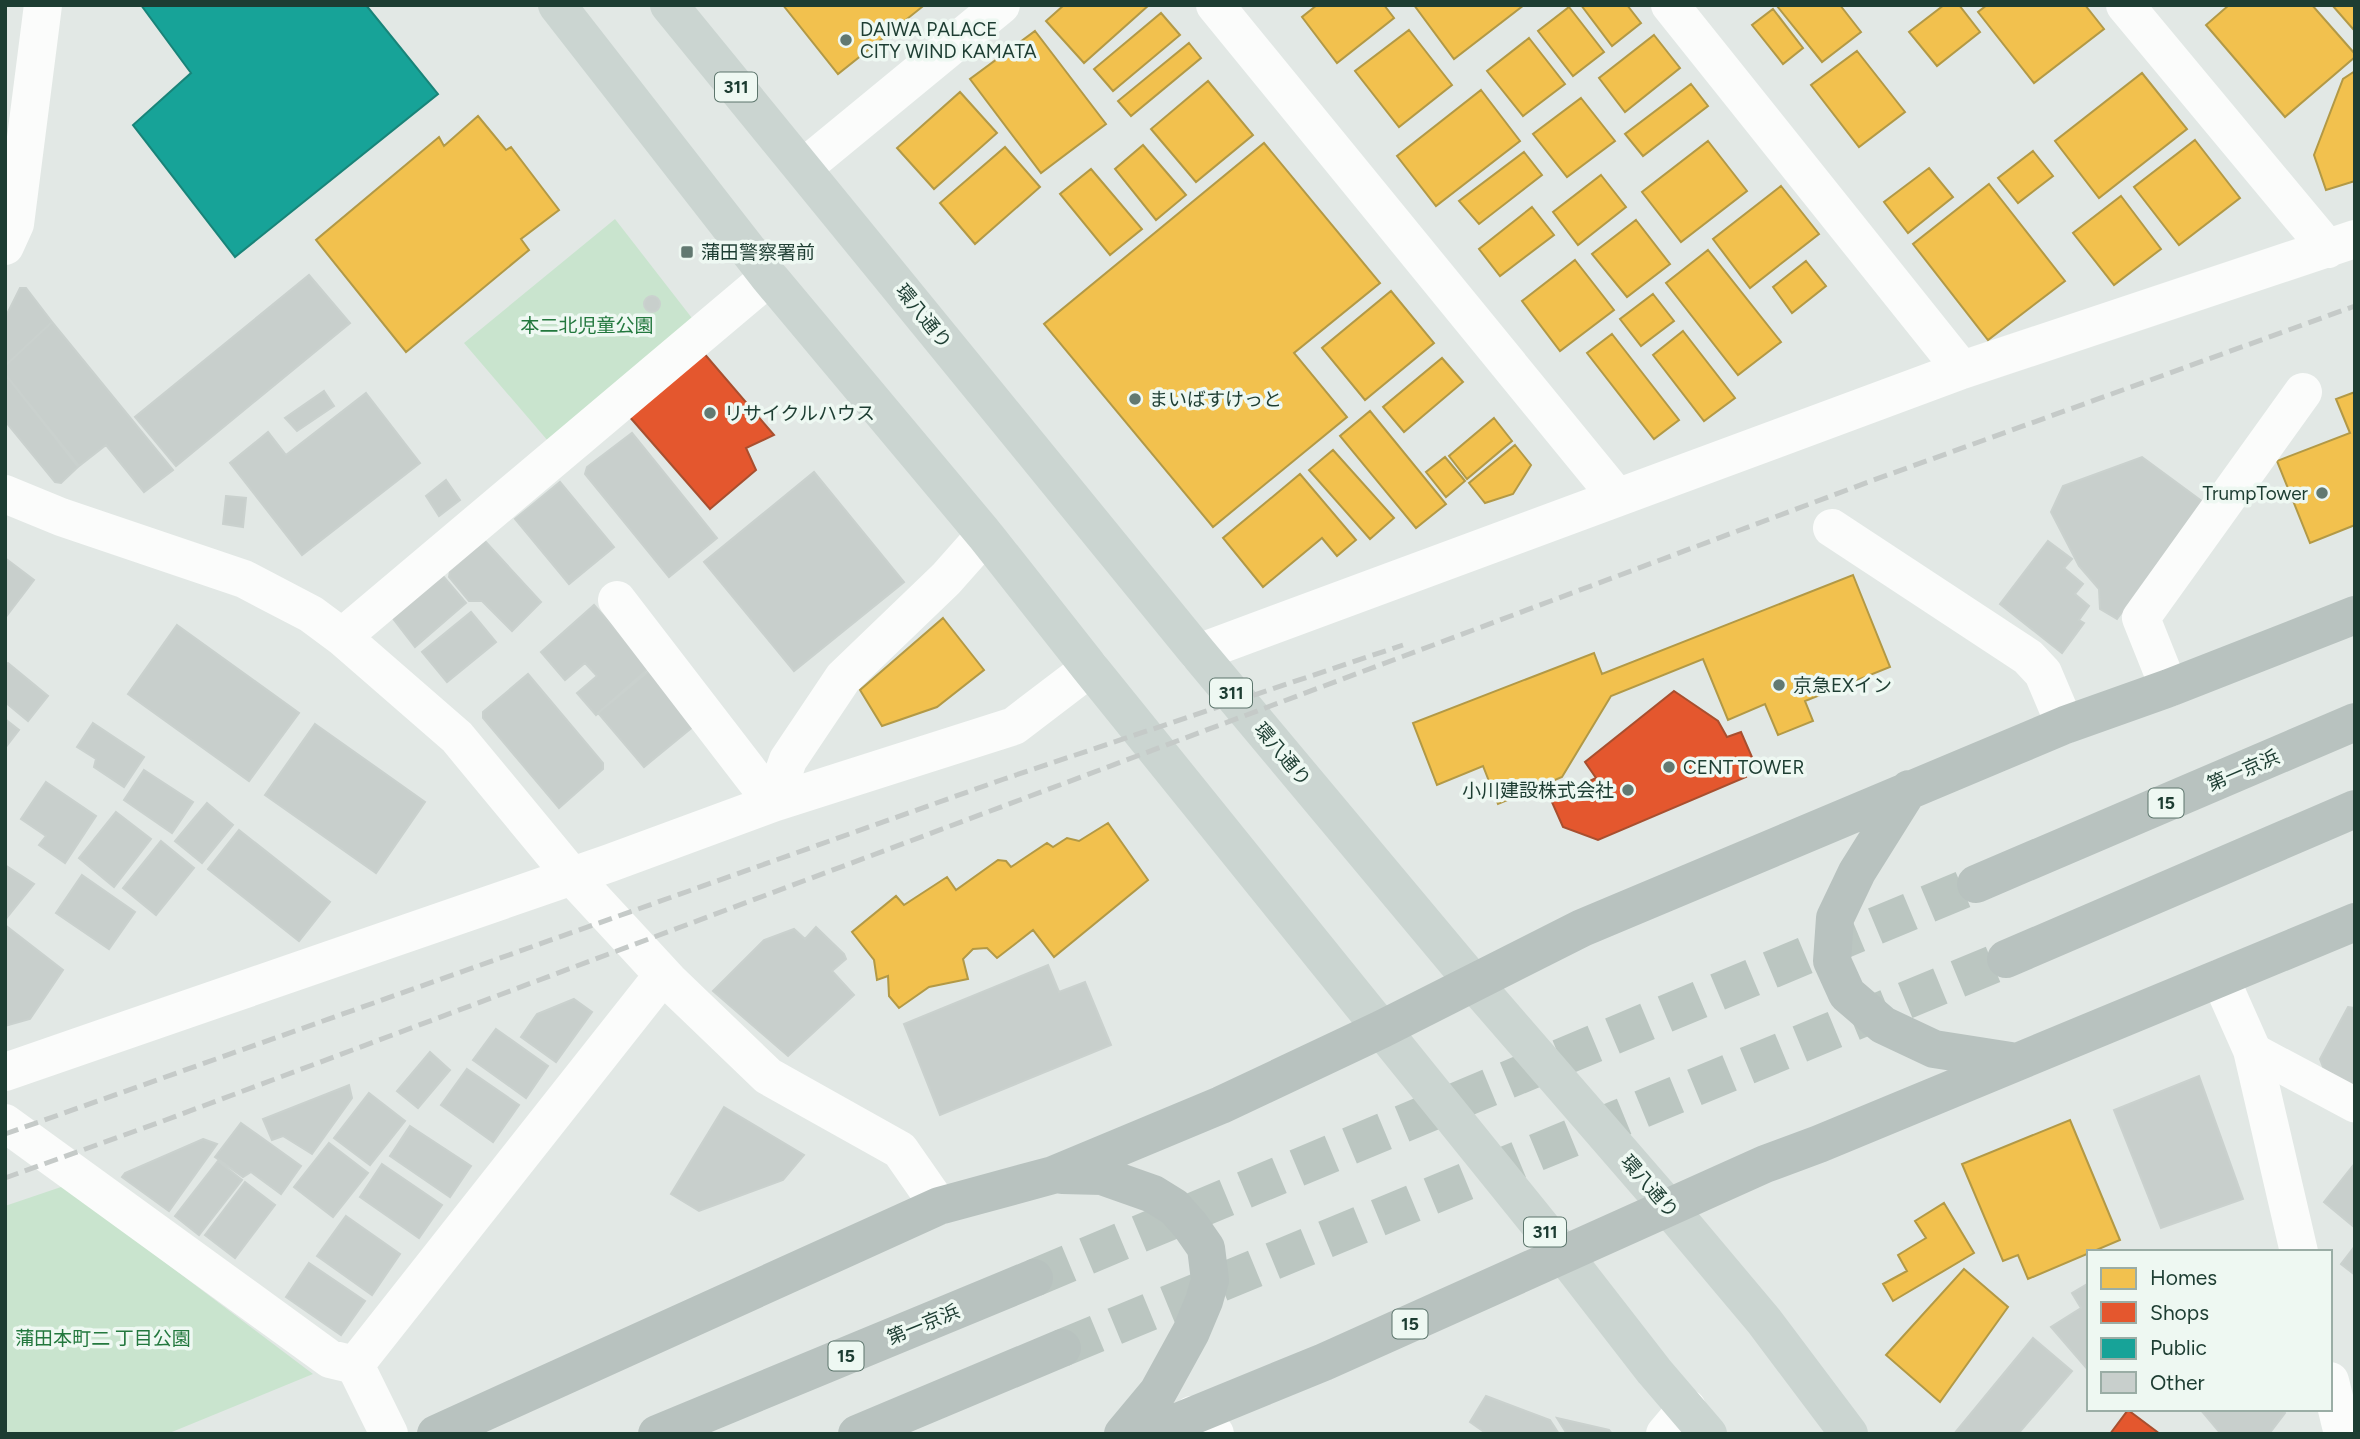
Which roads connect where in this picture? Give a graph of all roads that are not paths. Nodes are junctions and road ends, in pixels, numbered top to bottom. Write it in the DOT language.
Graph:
graph roads {
  1 [pos="43,5"];
  2 [pos="557,5"];
  3 [pos="669,5"];
  4 [pos="1001,5"];
  5 [pos="1214,5"];
  6 [pos="1670,5"];
  7 [pos="2137,9"];
  8 [pos="803,168"];
  9 [pos="2341,244"];
  10 [pos="5,246"];
  11 [pos="769,276"];
  12 [pos="1962,370"];
  13 [pos="2303,393"];
  14 [pos="5,494"];
  15 [pos="1616,498"];
  16 [pos="1832,528"];
  17 [pos="985,535"];
  18 [pos="617,600"];
  19 [pos="2355,615"];
  20 [pos="342,637"];
  21 [pos="1198,653"];
  22 [pos="1090,668"];
  23 [pos="2169,688"];
  24 [pos="2355,722"];
  25 [pos="2065,725"];
  26 [pos="1909,789"];
  27 [pos="773,803"];
  28 [pos="2355,809"];
  29 [pos="572,876"];
  30 [pos="1976,884"];
  31 [pos="2355,922"];
  32 [pos="2006,959"];
  33 [pos="663,975"];
  34 [pos="2220,978"];
  35 [pos="1474,983"];
  36 [pos="1382,1029"];
  37 [pos="2252,1050"];
  38 [pos="2017,1062"];
  39 [pos="5,1072"];
  40 [pos="2355,1105"];
  41 [pos="5,1123"];
  42 [pos="1053,1175"];
  43 [pos="939,1206"];
  44 [pos="1669,1208"];
  45 [pos="2300,1250"];
  46 [pos="1564,1255"];
  47 [pos="1034,1278"];
  48 [pos="1062,1348"];
  49 [pos="355,1365"];
  50 [pos="2332,1389"];
  51 [pos="1204,1424"];
  52 [pos="1687,1425"];
  53 [pos="389,1434"];
  54 [pos="436,1434"];
  55 [pos="657,1434"];
  56 [pos="857,1434"];
  57 [pos="1123,1434"];
  58 [pos="1148,1434"];
  59 [pos="1849,1434"];
  60 [pos="2343,1434"];
  1 -- 10 [label="street"];
  2 -- 11 [label="main road, 311"];
  3 -- 8 [label="main road, 環八通り / 311"];
  4 -- 8 [label="street"];
  5 -- 15 [label="street"];
  6 -- 12 [label="street"];
  7 -- 9 [label="street"];
  8 -- 21 [label="main road, 環八通り / 311"];
  9 -- 12 [label="street"];
  11 -- 17 [label="main road, 311"];
  11 -- 20 [label="street"];
  12 -- 15 [label="street"];
  13 -- 23 [label="street"];
  14 -- 20 [label="street"];
  15 -- 21 [label="street"];
  16 -- 25 [label="street"];
  17 -- 22 [label="main road, 311"];
  17 -- 27 [label="street"];
  18 -- 27 [label="street"];
  19 -- 23 [label="highway"];
  20 -- 29 [label="street"];
  21 -- 35 [label="main road, 環八通り / 311"];
  22 -- 27 [label="street"];
  22 -- 36 [label="main road, 311"];
  23 -- 25 [label="highway"];
  24 -- 30 [label="highway, 第一京浜 / 15"];
  25 -- 26 [label="highway"];
  26 -- 35 [label="highway"];
  26 -- 38 [label="highway"];
  27 -- 29 [label="street"];
  28 -- 32 [label="highway"];
  29 -- 33 [label="street"];
  29 -- 39 [label="street"];
  31 -- 34 [label="highway"];
  33 -- 43 [label="street"];
  33 -- 49 [label="street"];
  34 -- 37 [label="street"];
  34 -- 38 [label="highway"];
  35 -- 36 [label="highway"];
  35 -- 44 [label="main road, 環八通り / 311"];
  36 -- 42 [label="highway"];
  36 -- 46 [label="main road, 311"];
  37 -- 40 [label="lane"];
  37 -- 45 [label="street"];
  38 -- 44 [label="highway"];
  41 -- 49 [label="street"];
  42 -- 43 [label="highway"];
  42 -- 57 [label="highway"];
  43 -- 54 [label="highway"];
  44 -- 46 [label="highway, 15"];
  44 -- 59 [label="main road, 環八通り / 311"];
  46 -- 51 [label="highway, 15"];
  46 -- 52 [label="main road, 311"];
  47 -- 55 [label="highway, 第一京浜 / 15"];
  48 -- 56 [label="highway"];
  49 -- 53 [label="street"];
  50 -- 60 [label="street"];
  51 -- 58 [label="highway, 15"];
}
